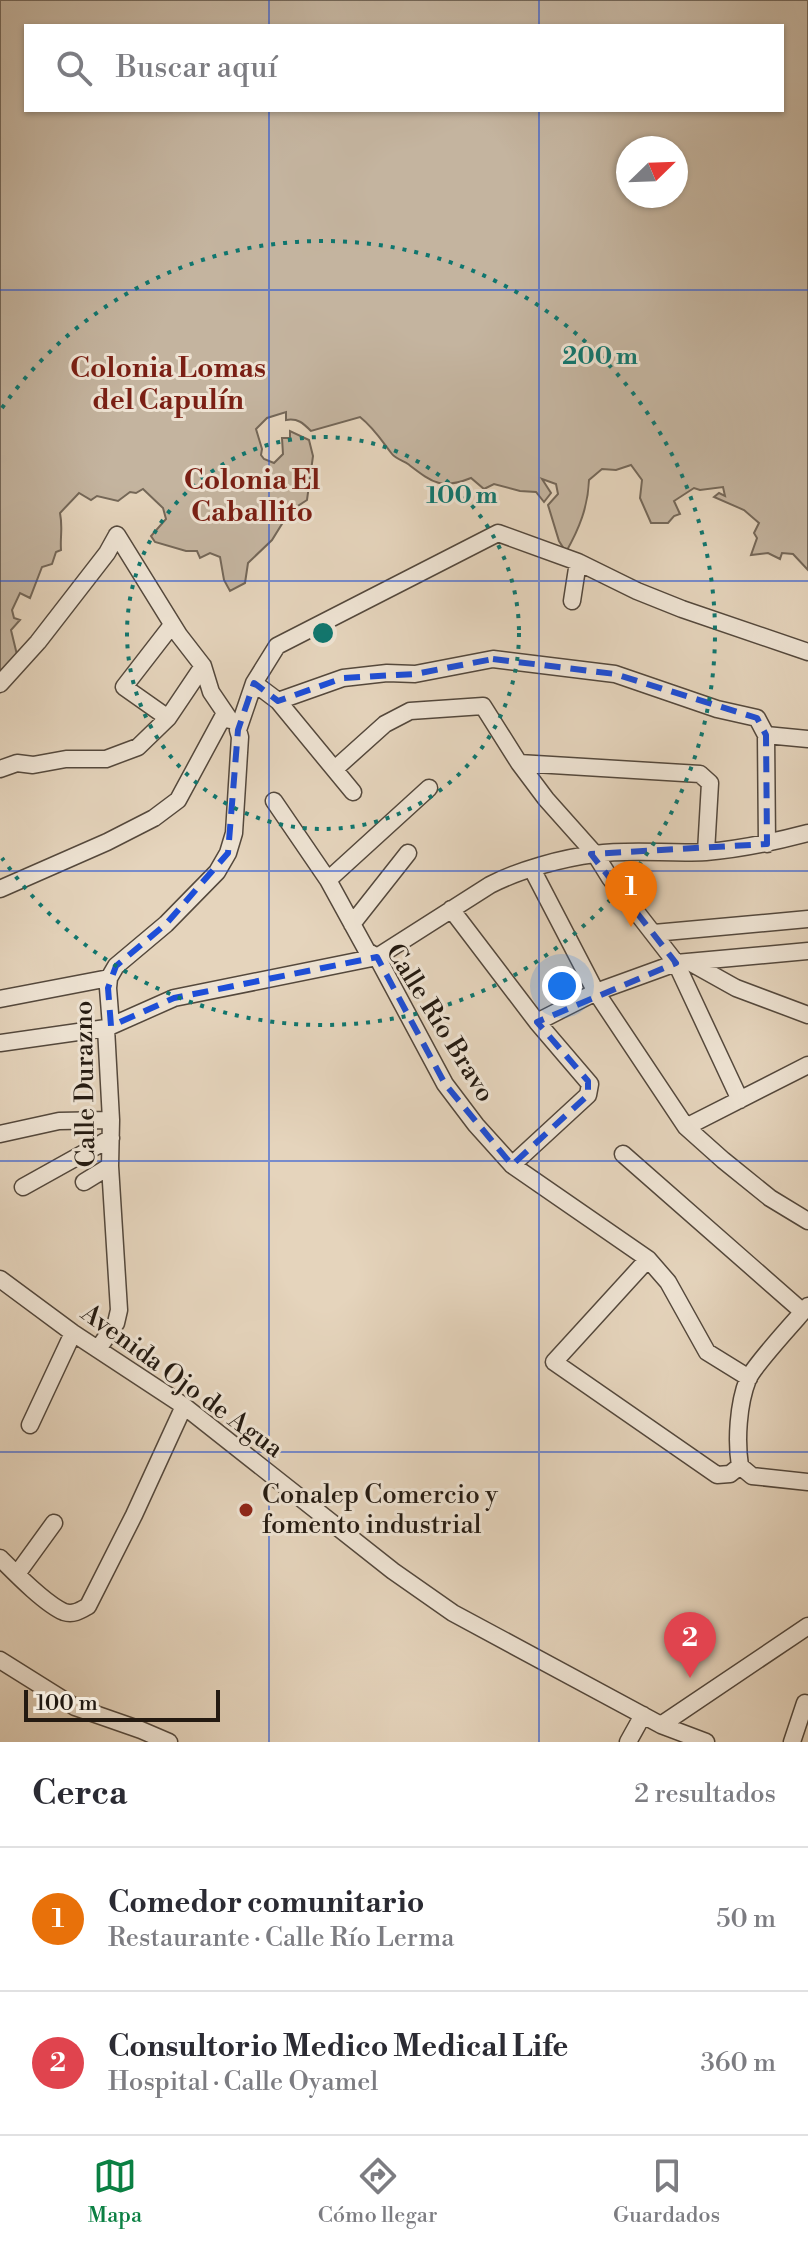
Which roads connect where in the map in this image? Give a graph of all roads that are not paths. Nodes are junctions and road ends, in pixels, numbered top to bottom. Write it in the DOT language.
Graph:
graph roads {
  1 [pos="578,562"];
  2 [pos="572,601"];
  3 [pos="172,625"];
  4 [pos="808,652"];
  5 [pos="203,666"];
  6 [pos="254,683"];
  7 [pos="0,684"];
  8 [pos="278,701"];
  9 [pos="225,713"];
  10 [pos="168,718"];
  11 [pos="238,730"];
  12 [pos="766,735"];
  13 [pos="808,739"];
  14 [pos="0,757"];
  15 [pos="17,763"];
  16 [pos="519,763"];
  17 [pos="336,768"];
  18 [pos="0,769"];
  19 [pos="429,788"];
  20 [pos="353,792"];
  21 [pos="274,801"];
  22 [pos="808,833"];
  23 [pos="767,844"];
  24 [pos="706,852"];
  25 [pos="408,853"];
  26 [pos="595,854"];
  27 [pos="532,869"];
  28 [pos="328,880"];
  29 [pos="0,889"];
  30 [pos="451,909"];
  31 [pos="808,919"];
  32 [pos="352,924"];
  33 [pos="654,933"];
  34 [pos="808,951"];
  35 [pos="377,957"];
  36 [pos="684,964"];
  37 [pos="109,978"];
  38 [pos="596,992"];
  39 [pos="0,999"];
  40 [pos="808,1015"];
  41 [pos="537,1022"];
  42 [pos="108,1027"];
  43 [pos="0,1043"];
  44 [pos="808,1065"];
  45 [pos="740,1100"];
  46 [pos="686,1127"];
  47 [pos="111,1129"];
  48 [pos="0,1134"];
  49 [pos="623,1154"];
  50 [pos="512,1165"];
  51 [pos="110,1166"];
  52 [pos="84,1182"];
  53 [pos="23,1187"];
  54 [pos="808,1221"];
  55 [pos="648,1259"];
  56 [pos="0,1279"];
  57 [pos="805,1309"];
  58 [pos="73,1333"];
  59 [pos="98,1349"];
  60 [pos="749,1378"];
  61 [pos="184,1406"];
  62 [pos="30,1425"];
  63 [pos="740,1466"];
  64 [pos="808,1482"];
  65 [pos="54,1523"];
  66 [pos="0,1558"];
  67 [pos="17,1574"];
  68 [pos="805,1630"];
  69 [pos="0,1660"];
  70 [pos="805,1703"];
  71 [pos="643,1715"];
  72 [pos="661,1725"];
  73 [pos="169,1742"];
  74 [pos="628,1742"];
  75 [pos="706,1742"];
  76 [pos="792,1742"];
  1 -- 2 [label="street"];
  1 -- 4 [label="street, Calle Durazno"];
  1 -- 6 [label="street, Calle Durazno"];
  3 -- 5 [label="street"];
  3 -- 7 [label="street"];
  3 -- 10 [label="street"];
  5 -- 9 [label="street"];
  5 -- 10 [label="street"];
  6 -- 8 [label="street"];
  6 -- 11 [label="street, Calle Durazno"];
  8 -- 12 [label="street"];
  8 -- 17 [label="street"];
  9 -- 11 [label="street"];
  9 -- 29 [label="street"];
  10 -- 15 [label="street"];
  11 -- 37 [label="street, Calle Durazno"];
  12 -- 13 [label="street"];
  12 -- 23 [label="street"];
  14 -- 15 [label="street"];
  15 -- 18 [label="street"];
  16 -- 17 [label="street"];
  16 -- 24 [label="street"];
  16 -- 26 [label="street"];
  17 -- 20 [label="street"];
  19 -- 28 [label="street"];
  21 -- 28 [label="street, Calle Río Bravo"];
  22 -- 23 [label="street"];
  23 -- 24 [label="street"];
  24 -- 26 [label="street"];
  25 -- 32 [label="street"];
  26 -- 27 [label="street"];
  26 -- 33 [label="street"];
  27 -- 30 [label="street"];
  27 -- 38 [label="street"];
  28 -- 32 [label="street, Calle Río Bravo"];
  30 -- 35 [label="street"];
  30 -- 41 [label="street"];
  31 -- 33 [label="street"];
  32 -- 35 [label="street, Calle Río Bravo"];
  33 -- 36 [label="street"];
  34 -- 36 [label="street"];
  35 -- 42 [label="street"];
  35 -- 50 [label="street, Calle Río Bravo"];
  36 -- 38 [label="street"];
  36 -- 40 [label="street"];
  36 -- 45 [label="street"];
  37 -- 39 [label="street"];
  37 -- 42 [label="street, Calle Durazno"];
  38 -- 41 [label="street"];
  38 -- 46 [label="street"];
  41 -- 50 [label="street"];
  42 -- 43 [label="street"];
  42 -- 47 [label="street, Calle Durazno"];
  44 -- 45 [label="street"];
  45 -- 46 [label="street"];
  46 -- 54 [label="street"];
  47 -- 48 [label="street"];
  47 -- 51 [label="street, Calle Durazno"];
  47 -- 53 [label="street"];
  49 -- 57 [label="street"];
  50 -- 55 [label="street, Calle Río Bravo"];
  51 -- 52 [label="street"];
  51 -- 59 [label="street, Calle Durazno"];
  55 -- 60 [label="street, Calle Río Bravo"];
  55 -- 63 [label="street"];
  56 -- 58 [label="street, Avenida Ojo de Agua"];
  57 -- 60 [label="street"];
  58 -- 59 [label="street, Avenida Ojo de Agua"];
  58 -- 62 [label="street"];
  59 -- 61 [label="street, Avenida Ojo de Agua"];
  60 -- 63 [label="street"];
  61 -- 67 [label="street"];
  61 -- 71 [label="street, Avenida Ojo de Agua"];
  63 -- 64 [label="street"];
  65 -- 67 [label="street"];
  66 -- 67 [label="street"];
  68 -- 72 [label="street"];
  69 -- 73 [label="street"];
  70 -- 76 [label="street"];
  71 -- 72 [label="street, Avenida Ojo de Agua"];
  71 -- 74 [label="street"];
  72 -- 75 [label="street, Avenida Ojo de Agua"];
}
